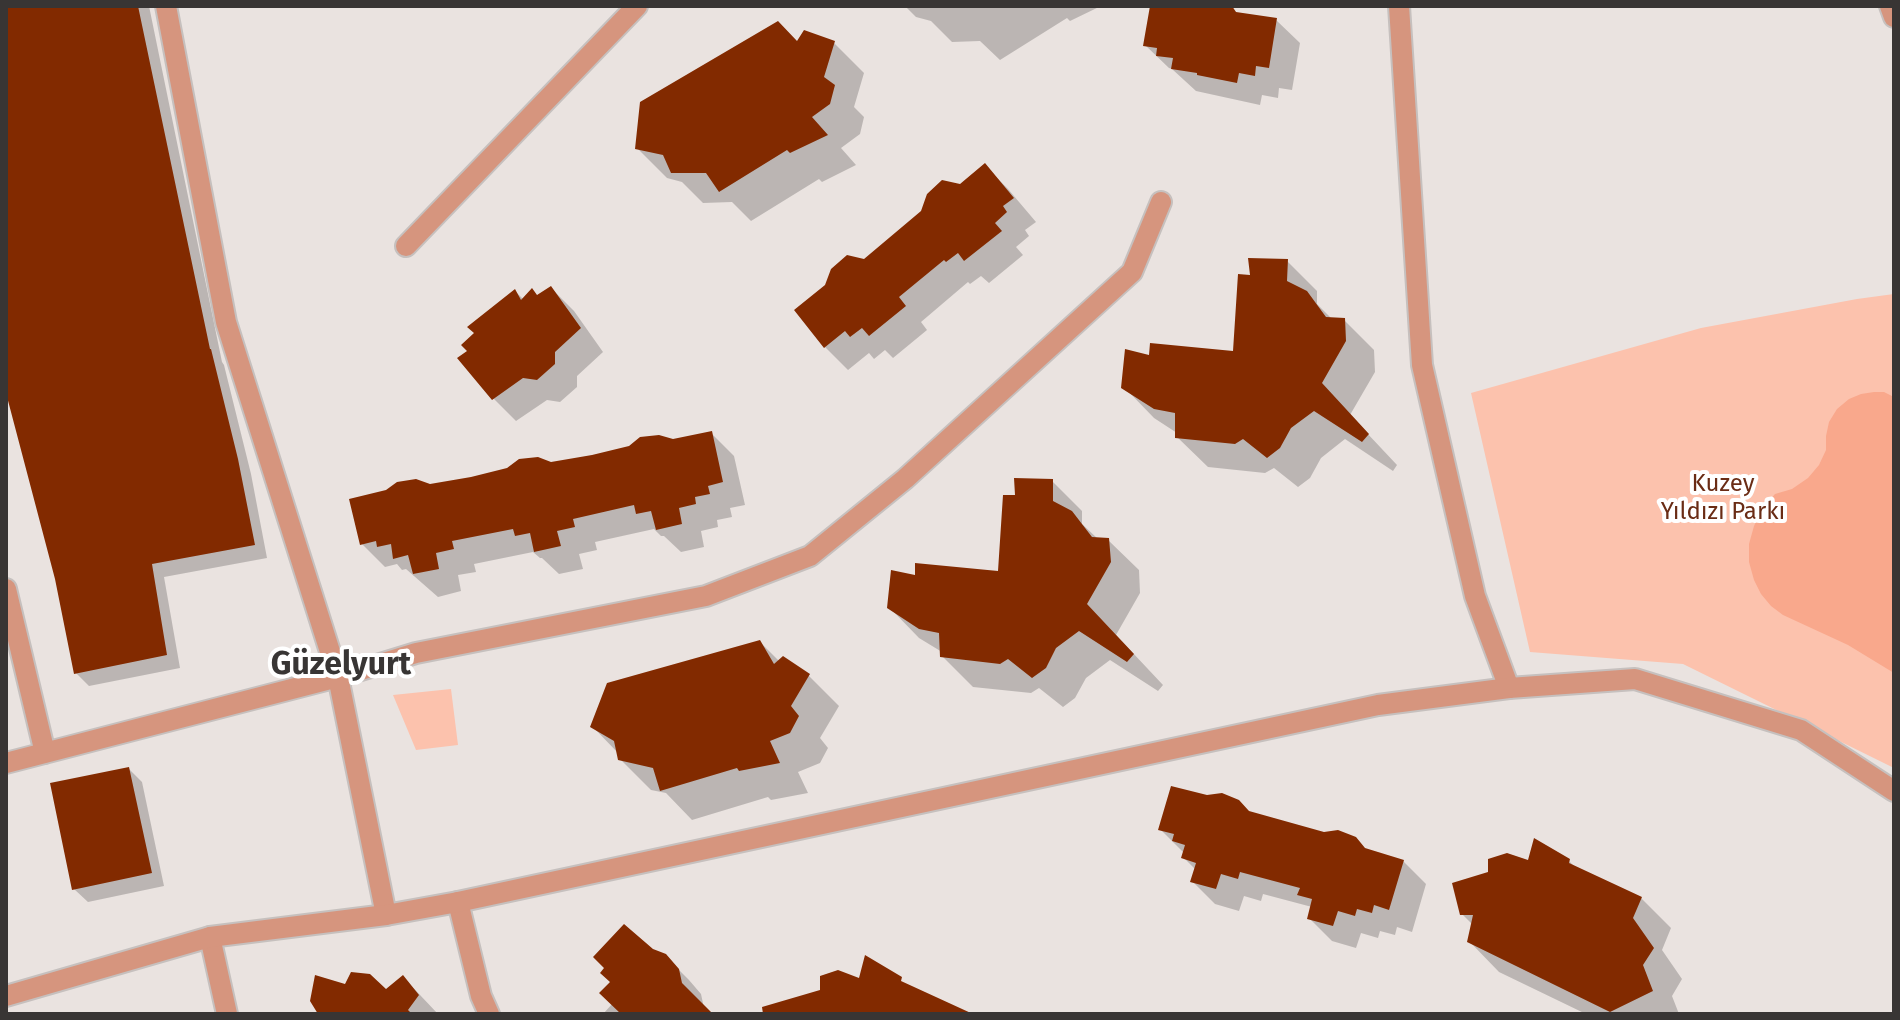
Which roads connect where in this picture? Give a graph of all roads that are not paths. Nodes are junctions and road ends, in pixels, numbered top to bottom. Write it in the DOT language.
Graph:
graph roads {
  1 [pos="166,6"];
  2 [pos="637,6"];
  3 [pos="1399,6"];
  4 [pos="1890,6"];
  5 [pos="1894,17"];
  6 [pos="1161,202"];
  7 [pos="406,246"];
  8 [pos="6,589"];
  9 [pos="338,677"];
  10 [pos="1509,688"];
  11 [pos="45,753"];
  12 [pos="6,763"];
  13 [pos="1894,791"];
  14 [pos="458,902"];
  15 [pos="386,915"];
  16 [pos="210,937"];
  17 [pos="6,996"];
  18 [pos="227,1014"];
  19 [pos="489,1014"];
  1 -- 9 [label="street"];
  2 -- 7 [label="street"];
  3 -- 10 [label="street"];
  4 -- 5 [label="street"];
  6 -- 9 [label="street"];
  8 -- 11 [label="street"];
  9 -- 11 [label="street"];
  9 -- 15 [label="street"];
  10 -- 13 [label="street"];
  10 -- 14 [label="street"];
  11 -- 12 [label="street"];
  14 -- 15 [label="street"];
  14 -- 19 [label="street"];
  15 -- 16 [label="street"];
  16 -- 17 [label="street"];
  16 -- 18 [label="street"];
}
